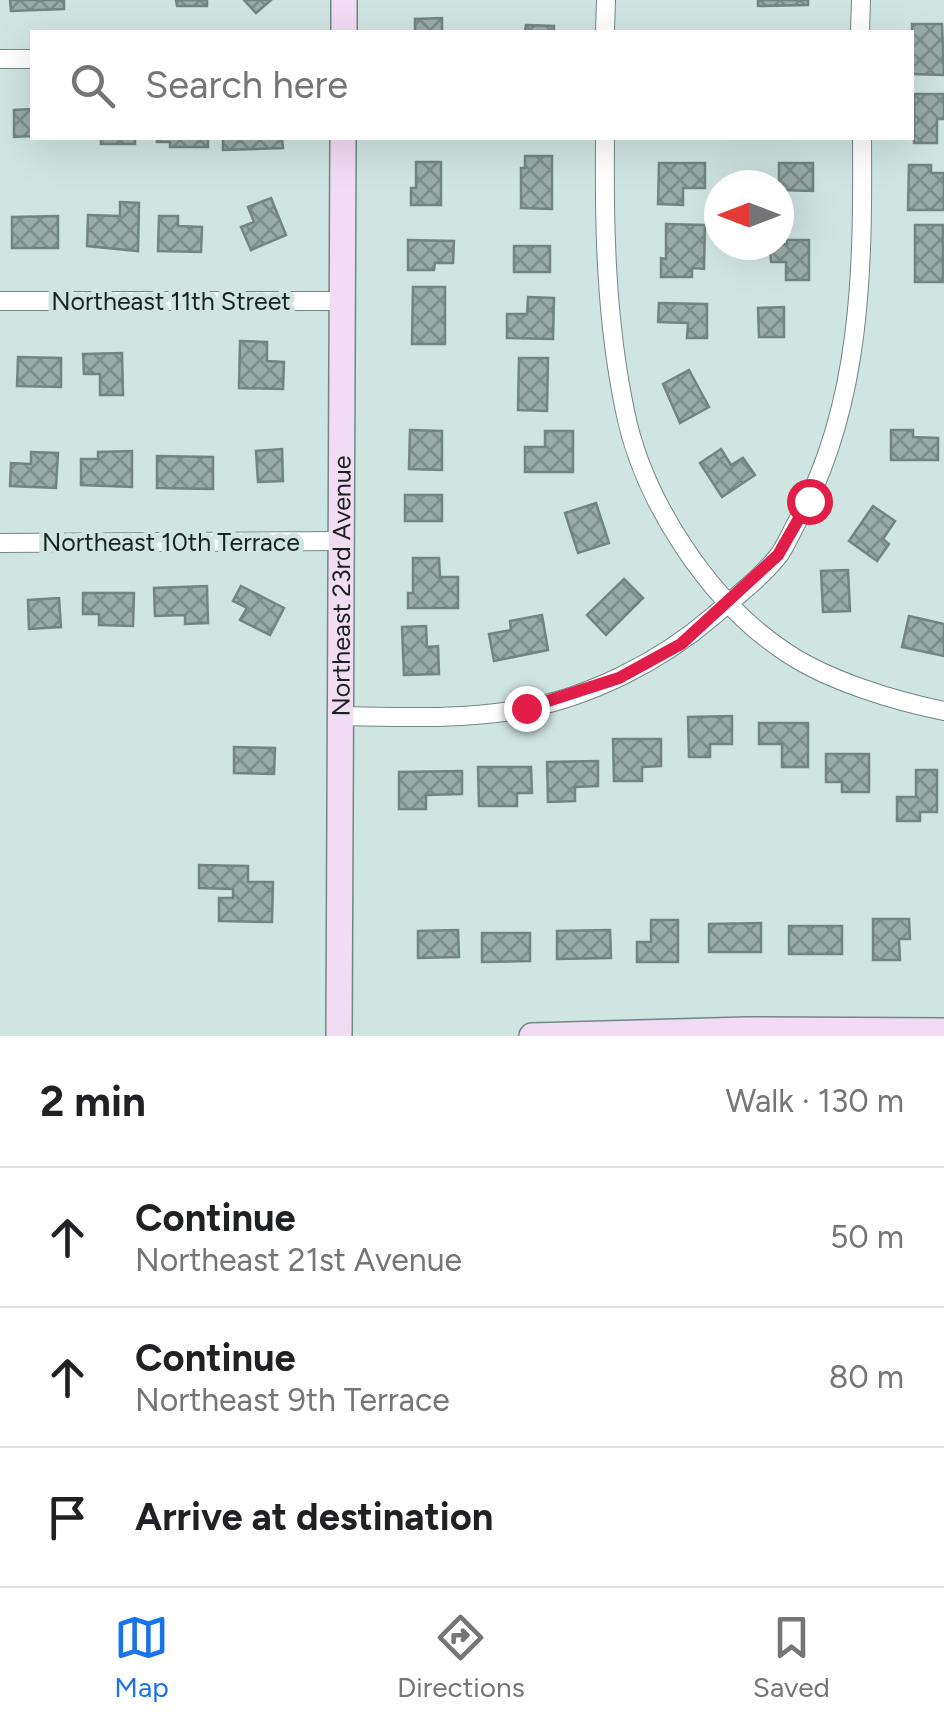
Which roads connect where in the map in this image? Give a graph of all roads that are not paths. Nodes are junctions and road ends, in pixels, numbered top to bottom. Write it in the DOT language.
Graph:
graph roads {
  1 [pos="344,0"];
  2 [pos="606,0"];
  3 [pos="860,0"];
  4 [pos="344,30"];
  5 [pos="606,30"];
  6 [pos="860,30"];
  7 [pos="0,58"];
  8 [pos="30,59"];
  9 [pos="344,140"];
  10 [pos="605,140"];
  11 [pos="862,140"];
  12 [pos="0,301"];
  13 [pos="342,301"];
  14 [pos="342,541"];
  15 [pos="0,543"];
  16 [pos="727,604"];
  17 [pos="944,711"];
  18 [pos="341,716"];
  19 [pos="944,1031"];
  20 [pos="340,1036"];
  21 [pos="532,1036"];
  1 -- 4 [label="main road"];
  2 -- 5 [label="street"];
  3 -- 6 [label="street"];
  7 -- 8 [label="street"];
  9 -- 13 [label="main road, Northeast 23rd Avenue"];
  10 -- 16 [label="street"];
  11 -- 16 [label="street"];
  12 -- 13 [label="street, Northeast 11th Street"];
  13 -- 14 [label="main road, Northeast 23rd Avenue"];
  14 -- 15 [label="street, Northeast 10th Terrace"];
  14 -- 18 [label="main road, Northeast 23rd Avenue"];
  16 -- 17 [label="street"];
  16 -- 18 [label="street"];
  18 -- 20 [label="main road, Northeast 23rd Avenue"];
  19 -- 21 [label="main road"];
}
